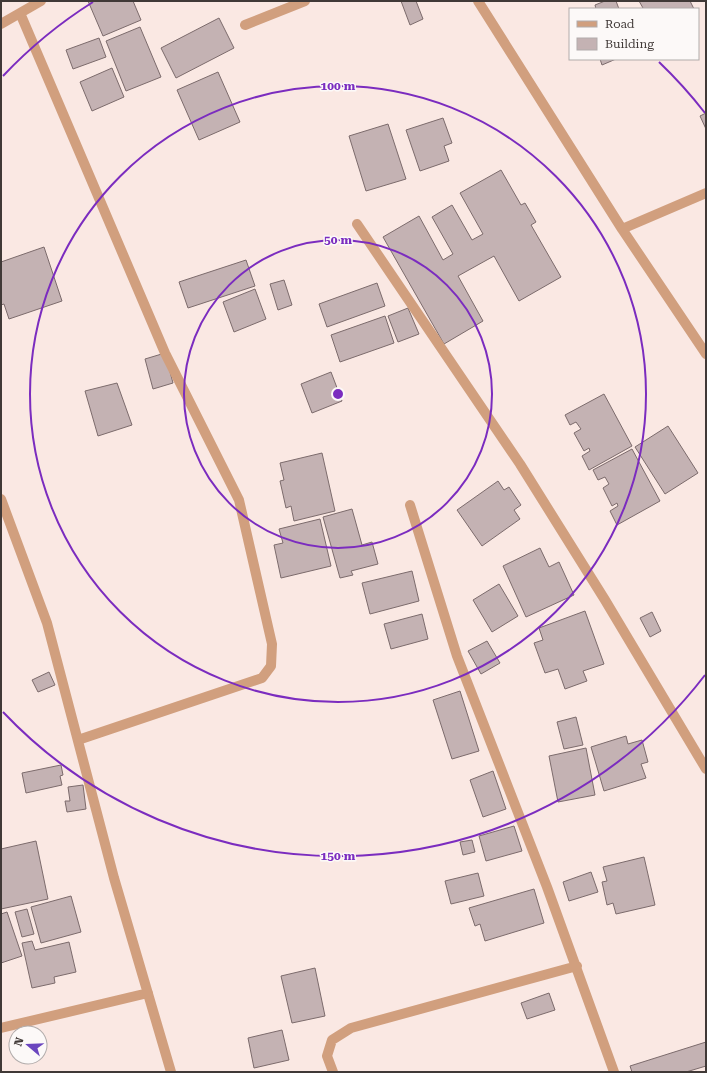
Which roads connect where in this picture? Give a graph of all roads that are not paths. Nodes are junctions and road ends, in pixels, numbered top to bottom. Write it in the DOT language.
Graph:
graph roads {
  1 [pos="41,1"];
  2 [pos="305,1"];
  3 [pos="478,1"];
  4 [pos="20,13"];
  5 [pos="1,24"];
  6 [pos="245,25"];
  7 [pos="706,193"];
  8 [pos="357,224"];
  9 [pos="622,229"];
  10 [pos="706,354"];
  11 [pos="1,499"];
  12 [pos="410,505"];
  13 [pos="78,740"];
  14 [pos="706,769"];
  15 [pos="577,966"];
  16 [pos="148,993"];
  17 [pos="1,1028"];
  18 [pos="171,1072"];
  19 [pos="333,1072"];
  20 [pos="614,1072"];
  1 -- 4 [label="street"];
  2 -- 6 [label="street"];
  3 -- 9 [label="street"];
  4 -- 5 [label="street"];
  4 -- 13 [label="street"];
  7 -- 9 [label="street"];
  8 -- 14 [label="street"];
  9 -- 10 [label="street"];
  11 -- 13 [label="street"];
  12 -- 15 [label="street"];
  13 -- 16 [label="street"];
  15 -- 19 [label="street"];
  15 -- 20 [label="street"];
  16 -- 17 [label="street"];
  16 -- 18 [label="street"];
}
